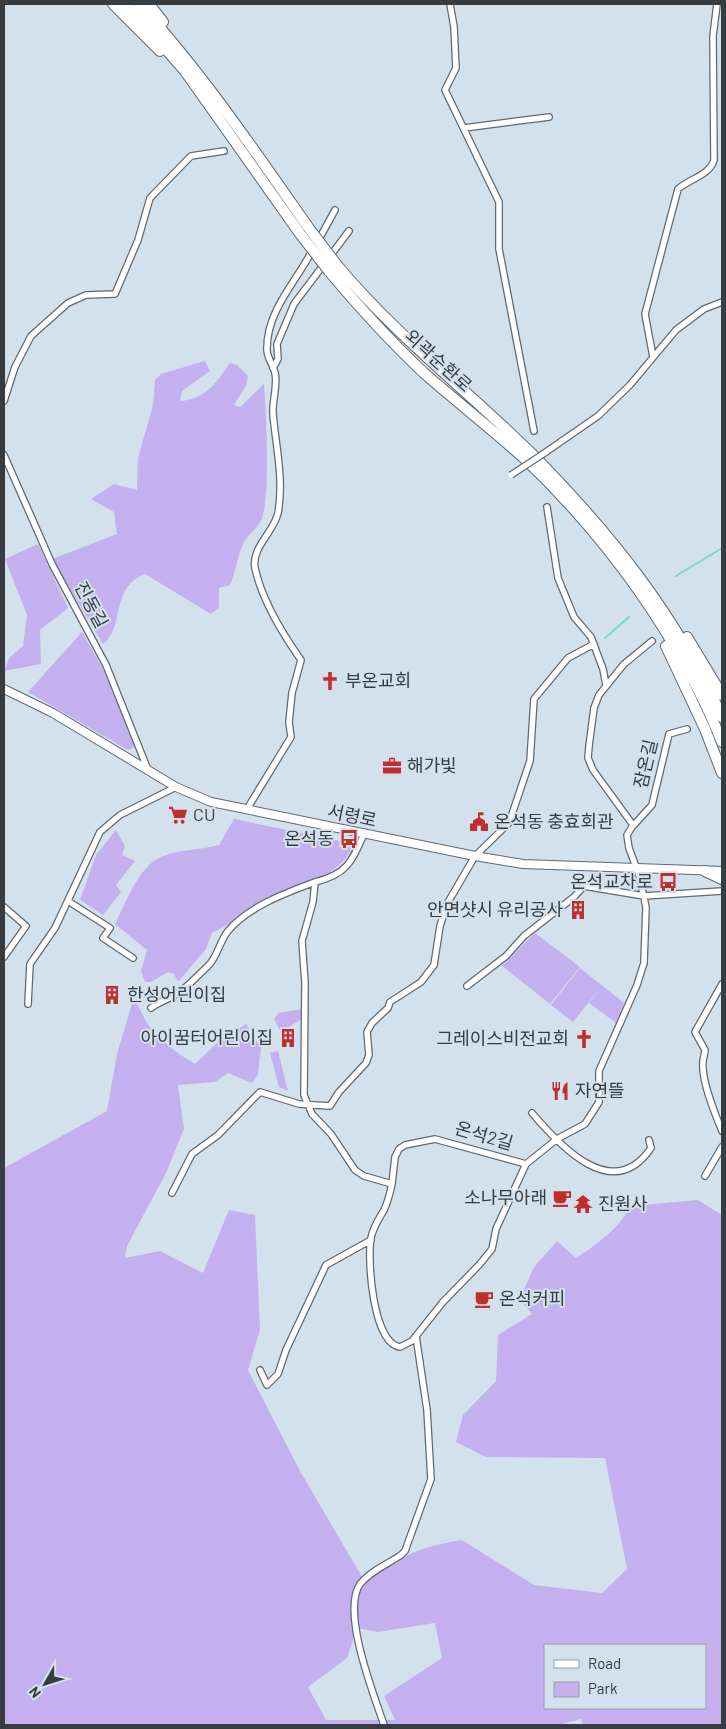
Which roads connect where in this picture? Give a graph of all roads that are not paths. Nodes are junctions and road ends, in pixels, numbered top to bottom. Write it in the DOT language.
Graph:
graph roads {
  1 [pos="112,4"];
  2 [pos="126,4"];
  3 [pos="138,4"];
  4 [pos="149,4"];
  5 [pos="450,4"];
  6 [pos="717,4"];
  7 [pos="212,92"];
  8 [pos="207,101"];
  9 [pos="549,117"];
  10 [pos="464,128"];
  11 [pos="224,151"];
  12 [pos="335,210"];
  13 [pos="349,231"];
  14 [pos="332,268"];
  15 [pos="722,302"];
  16 [pos="653,357"];
  17 [pos="273,368"];
  18 [pos="4,401"];
  19 [pos="534,431"];
  20 [pos="4,455"];
  21 [pos="511,475"];
  22 [pos="547,507"];
  23 [pos="620,567"];
  24 [pos="650,589"];
  25 [pos="652,641"];
  26 [pos="594,644"];
  27 [pos="606,685"];
  28 [pos="4,692"];
  29 [pos="722,695"];
  30 [pos="722,717"];
  31 [pos="687,729"];
  32 [pos="722,742"];
  33 [pos="148,770"];
  34 [pos="722,773"];
  35 [pos="176,787"];
  36 [pos="247,809"];
  37 [pos="633,825"];
  38 [pos="364,834"];
  39 [pos="475,856"];
  40 [pos="722,863"];
  41 [pos="637,869"];
  42 [pos="704,870"];
  43 [pos="722,871"];
  44 [pos="722,879"];
  45 [pos="316,882"];
  46 [pos="722,891"];
  47 [pos="644,896"];
  48 [pos="68,901"];
  49 [pos="4,907"];
  50 [pos="4,957"];
  51 [pos="133,958"];
  52 [pos="722,984"];
  53 [pos="467,986"];
  54 [pos="28,1004"];
  55 [pos="151,1008"];
  56 [pos="306,1105"];
  57 [pos="532,1113"];
  58 [pos="722,1131"];
  59 [pos="558,1139"];
  60 [pos="649,1140"];
  61 [pos="722,1147"];
  62 [pos="526,1164"];
  63 [pos="705,1176"];
  64 [pos="392,1184"];
  65 [pos="172,1192"];
  66 [pos="371,1240"];
  67 [pos="416,1336"];
  68 [pos="260,1370"];
  69 [pos="384,1725"];
  1 -- 8 [label="highway"];
  2 -- 8 [label="highway, 외곽순환로"];
  3 -- 7 [label="highway, 외곽순환로"];
  4 -- 7 [label="highway"];
  5 -- 10 [label="street"];
  6 -- 16 [label="street"];
  7 -- 14 [label="highway, 외곽순환로, bridge"];
  8 -- 14 [label="highway, 외곽순환로, bridge"];
  9 -- 10 [label="street"];
  10 -- 19 [label="street"];
  11 -- 18 [label="street"];
  12 -- 17 [label="street"];
  13 -- 17 [label="street"];
  14 -- 23 [label="highway, 외곽순환로"];
  14 -- 24 [label="highway, 외곽순환로"];
  15 -- 16 [label="street"];
  16 -- 21 [label="street, bridge"];
  17 -- 36 [label="street"];
  20 -- 33 [label="street, 진동길"];
  22 -- 26 [label="street"];
  23 -- 32 [label="highway, 외곽순환로"];
  23 -- 34 [label="highway"];
  24 -- 29 [label="highway"];
  24 -- 30 [label="highway, 외곽순환로"];
  25 -- 27 [label="street"];
  26 -- 27 [label="street"];
  26 -- 39 [label="street"];
  27 -- 37 [label="street"];
  28 -- 33 [label="street, 서령로"];
  31 -- 37 [label="street, 잠온길"];
  33 -- 35 [label="street, 서령로"];
  35 -- 36 [label="street, 서령로"];
  35 -- 48 [label="street"];
  36 -- 38 [label="street, 서령로"];
  37 -- 41 [label="street"];
  38 -- 39 [label="street, 서령로"];
  38 -- 45 [label="street"];
  39 -- 41 [label="street, 서령로"];
  39 -- 56 [label="street"];
  40 -- 42 [label="street"];
  41 -- 42 [label="street, 서령로"];
  41 -- 47 [label="street, 온석2길"];
  42 -- 43 [label="street, 서령로"];
  42 -- 44 [label="highway"];
  45 -- 55 [label="street"];
  45 -- 56 [label="street"];
  46 -- 47 [label="street"];
  47 -- 53 [label="street"];
  47 -- 59 [label="street, 온석2길"];
  48 -- 51 [label="street"];
  48 -- 54 [label="street"];
  49 -- 50 [label="street"];
  52 -- 58 [label="street"];
  56 -- 64 [label="street"];
  56 -- 65 [label="street"];
  57 -- 59 [label="street"];
  59 -- 60 [label="street"];
  59 -- 62 [label="street, 온석2길"];
  61 -- 63 [label="street"];
  62 -- 64 [label="street, 온석2길"];
  62 -- 67 [label="street"];
  64 -- 66 [label="street"];
  66 -- 67 [label="street"];
  66 -- 68 [label="street"];
  67 -- 69 [label="street"];
}
